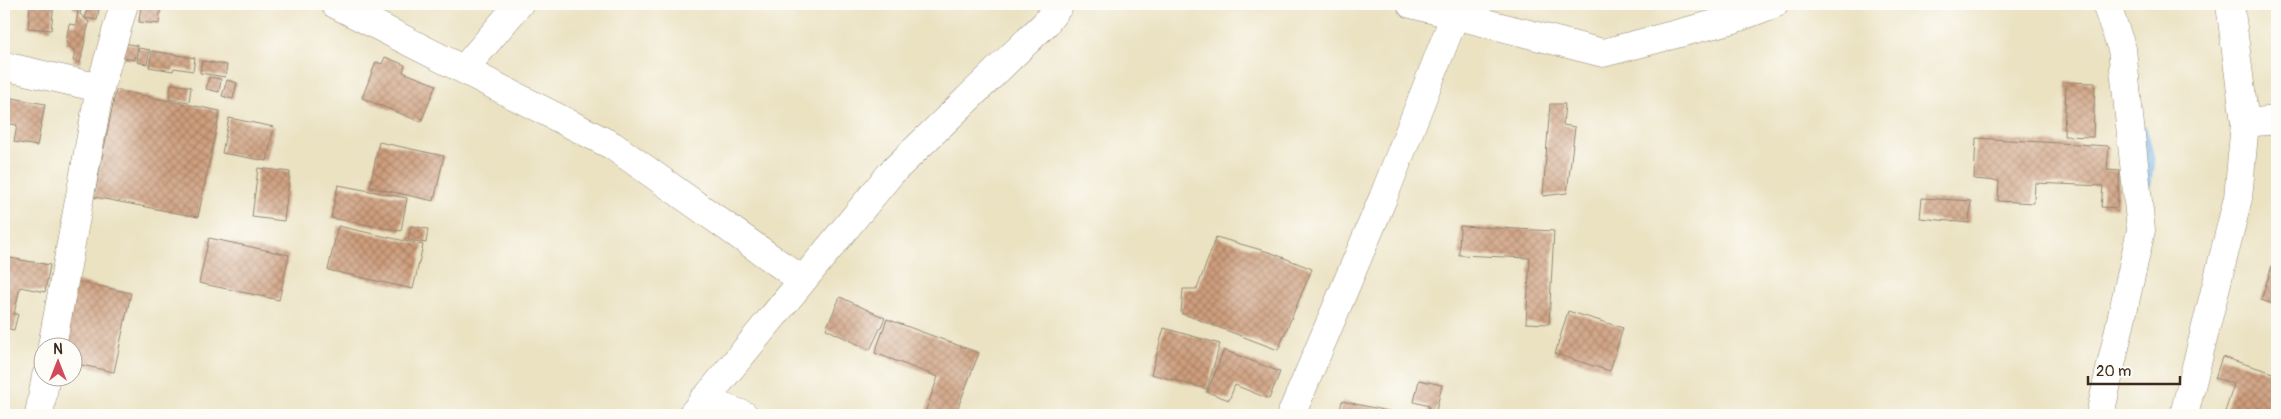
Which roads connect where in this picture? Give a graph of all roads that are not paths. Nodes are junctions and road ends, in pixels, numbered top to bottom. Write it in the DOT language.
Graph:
graph roads {
  1 [pos="124,4"];
  2 [pos="335,4"];
  3 [pos="519,4"];
  4 [pos="1060,4"];
  5 [pos="1411,4"];
  6 [pos="1774,4"];
  7 [pos="2106,4"];
  8 [pos="2230,4"];
  9 [pos="1455,15"];
  10 [pos="4,66"];
  11 [pos="464,70"];
  12 [pos="100,88"];
  13 [pos="2277,120"];
  14 [pos="2245,122"];
  15 [pos="802,280"];
  16 [pos="54,336"];
  17 [pos="44,386"];
  18 [pos="698,408"];
  19 [pos="39,415"];
  20 [pos="744,415"];
  21 [pos="1291,415"];
  22 [pos="2100,415"];
  23 [pos="2184,415"];
  1 -- 12 [label="street"];
  2 -- 11 [label="street"];
  3 -- 11 [label="street"];
  4 -- 15 [label="street"];
  5 -- 9 [label="street"];
  6 -- 9 [label="street"];
  7 -- 22 [label="street"];
  8 -- 14 [label="street"];
  9 -- 21 [label="street"];
  10 -- 12 [label="street"];
  11 -- 15 [label="street"];
  12 -- 16 [label="street"];
  13 -- 14 [label="street"];
  14 -- 23 [label="street"];
  15 -- 18 [label="street"];
  17 -- 19 [label="street"];
  18 -- 20 [label="street"];
}
